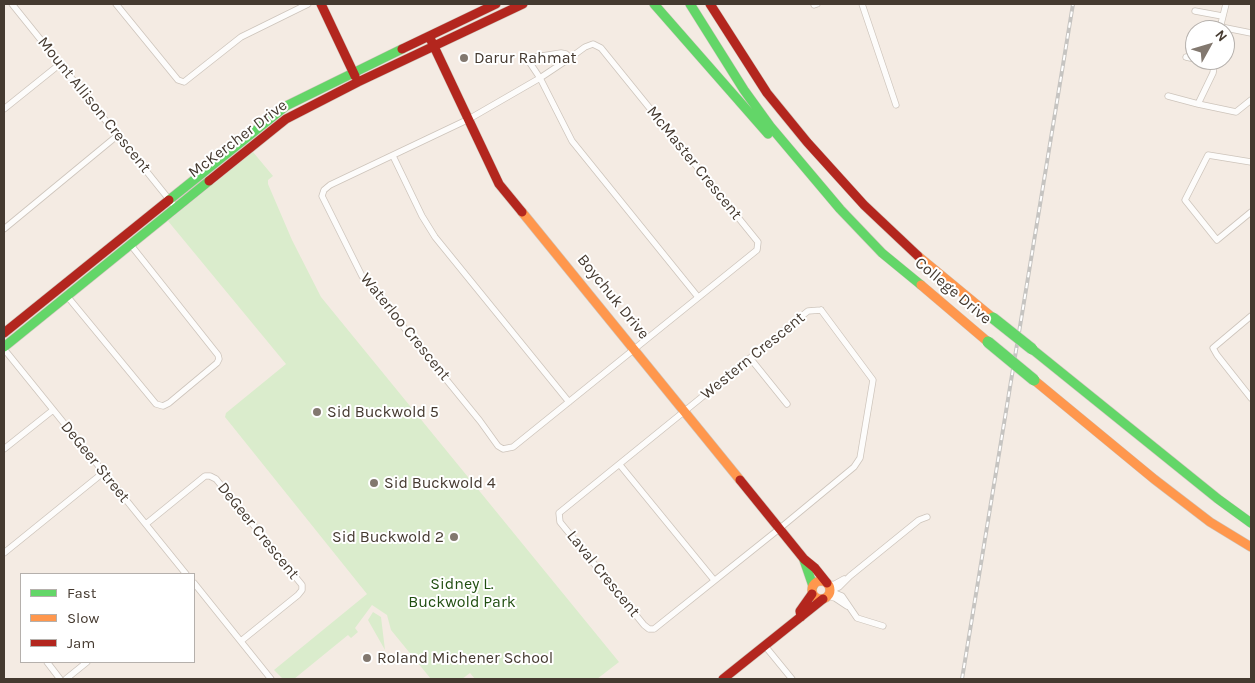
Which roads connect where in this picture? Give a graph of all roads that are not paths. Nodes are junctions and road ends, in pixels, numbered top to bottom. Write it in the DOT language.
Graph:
graph roads {
  1 [pos="12,4"];
  2 [pos="116,4"];
  3 [pos="308,4"];
  4 [pos="321,4"];
  5 [pos="496,4"];
  6 [pos="523,4"];
  7 [pos="649,4"];
  8 [pos="654,4"];
  9 [pos="690,4"];
  10 [pos="710,4"];
  11 [pos="862,4"];
  12 [pos="1226,4"];
  13 [pos="1195,11"];
  14 [pos="1222,16"];
  15 [pos="666,19"];
  16 [pos="1221,20"];
  17 [pos="1235,30"];
  18 [pos="1251,33"];
  19 [pos="431,41"];
  20 [pos="570,58"];
  21 [pos="60,64"];
  22 [pos="1214,70"];
  23 [pos="355,77"];
  24 [pos="540,78"];
  25 [pos="1168,96"];
  26 [pos="1251,100"];
  27 [pos="1198,104"];
  28 [pos="896,106"];
  29 [pos="4,109"];
  30 [pos="469,119"];
  31 [pos="118,135"];
  32 [pos="393,156"];
  33 [pos="1251,162"];
  34 [pos="172,204"];
  35 [pos="840,210"];
  36 [pos="1251,212"];
  37 [pos="4,229"];
  38 [pos="130,244"];
  39 [pos="67,296"];
  40 [pos="698,297"];
  41 [pos="1251,316"];
  42 [pos="4,333"];
  43 [pos="4,348"];
  44 [pos="633,348"];
  45 [pos="750,358"];
  46 [pos="1251,398"];
  47 [pos="569,402"];
  48 [pos="787,404"];
  49 [pos="53,410"];
  50 [pos="684,412"];
  51 [pos="4,449"];
  52 [pos="620,465"];
  53 [pos="104,472"];
  54 [pos="927,517"];
  55 [pos="1251,522"];
  56 [pos="146,524"];
  57 [pos="779,529"];
  58 [pos="1251,547"];
  59 [pos="4,553"];
  60 [pos="804,559"];
  61 [pos="185,573"];
  62 [pos="714,580"];
  63 [pos="195,584"];
  64 [pos="813,590"];
  65 [pos="828,591"];
  66 [pos="801,617"];
  67 [pos="883,626"];
  68 [pos="241,641"];
  69 [pos="765,646"];
  70 [pos="48,663"];
  71 [pos="86,663"];
  72 [pos="60,679"];
  73 [pos="66,679"];
  74 [pos="271,679"];
  75 [pos="723,679"];
  76 [pos="792,679"];
  1 -- 21 [label="street, Mount Allison Crescent"];
  2 -- 3 [label="street"];
  4 -- 23 [label="main road"];
  5 -- 19 [label="main road, McKercher Drive"];
  6 -- 19 [label="main road, McKercher Drive"];
  7 -- 15 [label="main road"];
  8 -- 15 [label="main road"];
  9 -- 35 [label="main road, College Drive"];
  10 -- 55 [label="main road, College Drive, bridge"];
  11 -- 28 [label="street"];
  12 -- 14 [label="street"];
  13 -- 14 [label="street"];
  14 -- 16 [label="street"];
  15 -- 35 [label="main road"];
  17 -- 18 [label="street"];
  19 -- 23 [label="main road, McKercher Drive"];
  19 -- 30 [label="main road, Boychuk Drive"];
  20 -- 24 [label="street, McMaster Crescent"];
  20 -- 24 [label="street"];
  20 -- 40 [label="street, McMaster Crescent"];
  21 -- 29 [label="street"];
  21 -- 31 [label="street, Mount Allison Crescent"];
  22 -- 27 [label="street"];
  23 -- 34 [label="main road, McKercher Drive"];
  24 -- 30 [label="street, McMaster Crescent"];
  24 -- 40 [label="street"];
  25 -- 27 [label="street"];
  26 -- 27 [label="street"];
  30 -- 32 [label="street, Waterloo Crescent"];
  30 -- 44 [label="main road, Boychuk Drive"];
  31 -- 34 [label="street, Mount Allison Crescent"];
  31 -- 37 [label="street"];
  32 -- 47 [label="street"];
  32 -- 47 [label="street, Waterloo Crescent"];
  33 -- 36 [label="street"];
  34 -- 38 [label="main road, McKercher Drive"];
  34 -- 42 [label="main road, McKercher Drive"];
  35 -- 58 [label="main road, College Drive, bridge"];
  38 -- 39 [label="main road, McKercher Drive"];
  38 -- 39 [label="street"];
  39 -- 43 [label="main road, McKercher Drive"];
  40 -- 44 [label="street, McMaster Crescent"];
  41 -- 46 [label="street"];
  43 -- 49 [label="street, DeGeer Street"];
  44 -- 47 [label="street, Waterloo Crescent"];
  44 -- 50 [label="main road, Boychuk Drive"];
  45 -- 48 [label="street"];
  45 -- 50 [label="street, Western Crescent"];
  45 -- 57 [label="street, Western Crescent"];
  49 -- 51 [label="street"];
  49 -- 53 [label="street, DeGeer Street"];
  50 -- 52 [label="street, Laval Crescent"];
  50 -- 57 [label="main road, Boychuk Drive"];
  52 -- 62 [label="street"];
  52 -- 62 [label="street, Laval Crescent"];
  53 -- 56 [label="street, DeGeer Street"];
  53 -- 59 [label="street"];
  54 -- 65 [label="street"];
  56 -- 61 [label="street, DeGeer Street"];
  56 -- 68 [label="street, DeGeer Crescent"];
  57 -- 60 [label="main road, Boychuk Drive"];
  57 -- 62 [label="street, Laval Crescent"];
  60 -- 64 [label="main road, Boychuk Drive"];
  60 -- 65 [label="main road, Boychuk Drive"];
  63 -- 68 [label="street"];
  64 -- 65 [label="main road"];
  64 -- 65 [label="main road"];
  64 -- 66 [label="main road"];
  65 -- 66 [label="main road"];
  65 -- 67 [label="street"];
  66 -- 69 [label="main road"];
  68 -- 74 [label="street"];
  69 -- 75 [label="main road"];
  69 -- 76 [label="street"];
  70 -- 72 [label="street"];
  71 -- 73 [label="street"];
}
